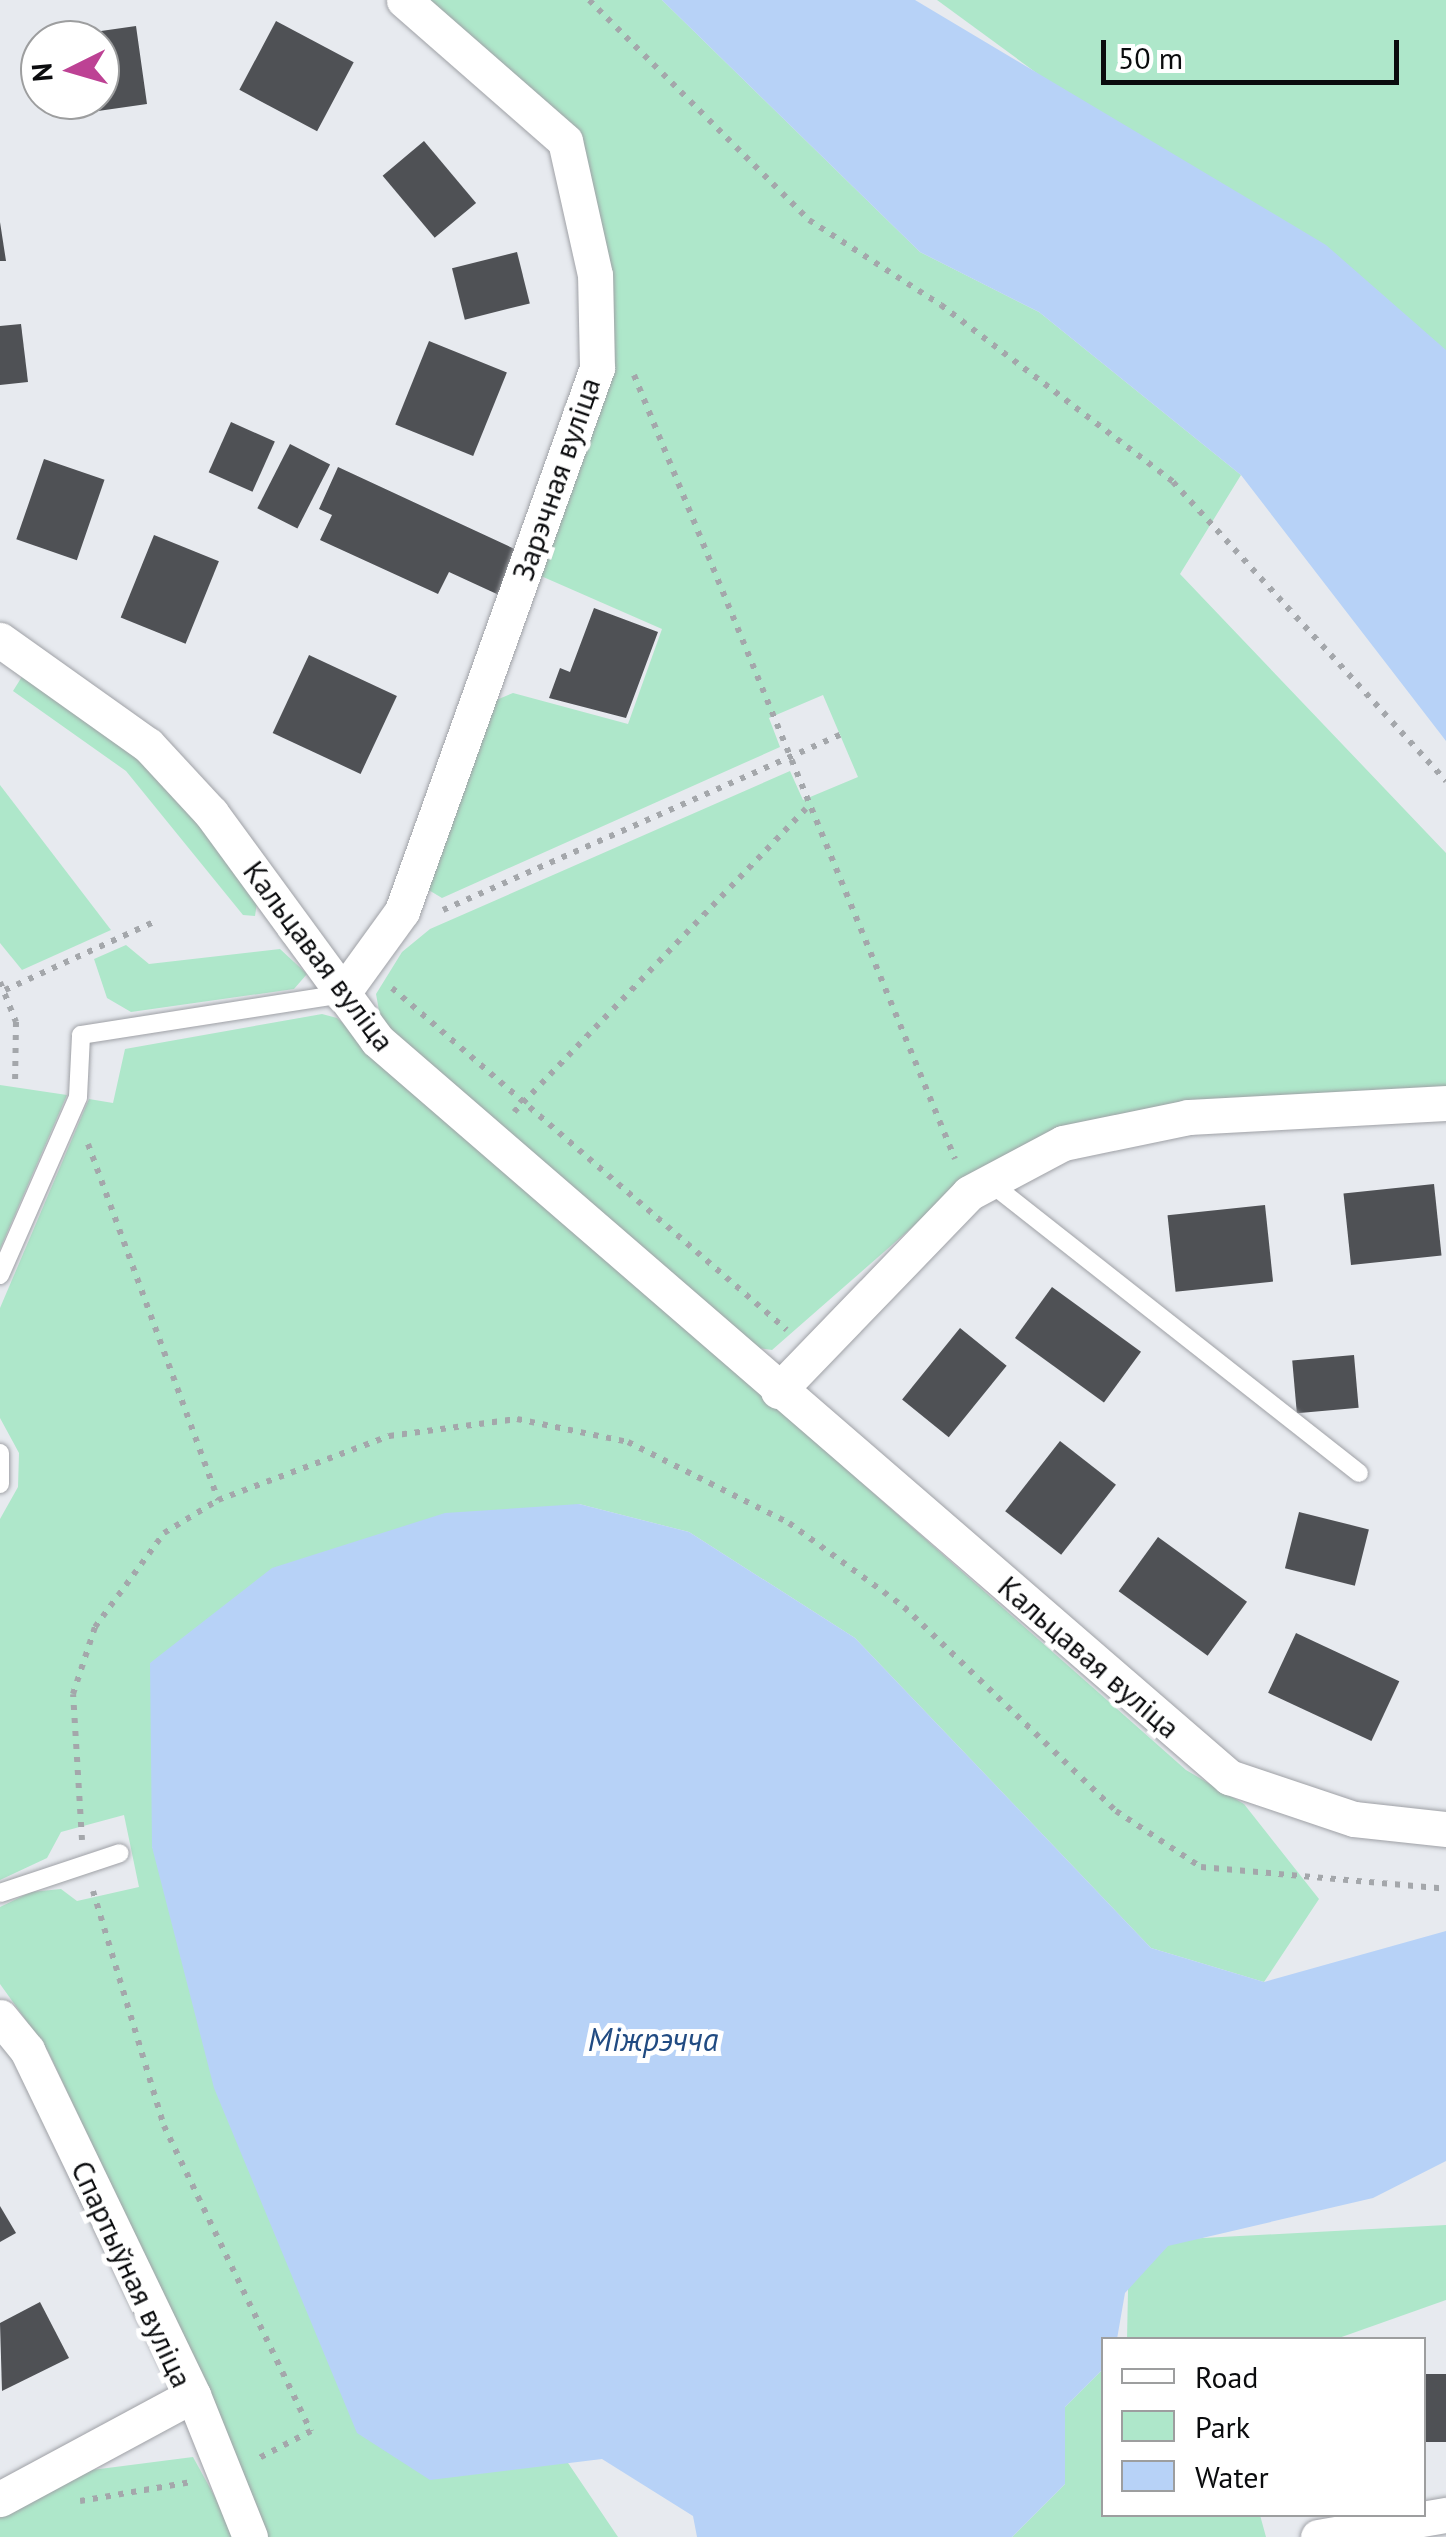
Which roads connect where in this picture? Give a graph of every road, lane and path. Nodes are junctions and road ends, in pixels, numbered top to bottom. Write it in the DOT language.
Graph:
graph roads {
  1 [pos="404,0"];
  2 [pos="589,0"];
  3 [pos="631,367"];
  4 [pos="0,640"];
  5 [pos="840,736"];
  6 [pos="785,759"];
  7 [pos="1446,780"];
  8 [pos="806,809"];
  9 [pos="402,911"];
  10 [pos="156,921"];
  11 [pos="364,964"];
  12 [pos="2,986"];
  13 [pos="342,994"];
  14 [pos="15,1088"];
  15 [pos="526,1099"];
  16 [pos="1446,1104"];
  17 [pos="65,1124"];
  18 [pos="489,1138"];
  19 [pos="978,1187"];
  20 [pos="0,1275"];
  21 [pos="814,1354"];
  22 [pos="778,1391"];
  23 [pos="0,1453"];
  24 [pos="1359,1473"];
  25 [pos="0,1484"];
  26 [pos="218,1500"];
  27 [pos="1446,1829"];
  28 [pos="120,1853"];
  29 [pos="84,1860"];
  30 [pos="1446,1890"];
  31 [pos="0,1893"];
  32 [pos="0,2017"];
  33 [pos="193,2395"];
  34 [pos="223,2476"];
  35 [pos="0,2499"];
  36 [pos="74,2502"];
  37 [pos="1446,2515"];
  38 [pos="250,2537"];
  39 [pos="1318,2537"];
  1 -- 9 [label="street, Зарэчная вуліца"];
  2 -- 7 [label="path"];
  3 -- 6 [label="path"];
  4 -- 13 [label="street, Кальцавая вуліца"];
  5 -- 6 [label="path"];
  6 -- 8 [label="path"];
  6 -- 9 [label="path"];
  8 -- 15 [label="path"];
  8 -- 19 [label="path"];
  9 -- 11 [label="street, Зарэчная вуліца"];
  10 -- 12 [label="path"];
  11 -- 13 [label="street, Зарэчная вуліца"];
  11 -- 15 [label="path"];
  12 -- 14 [label="path"];
  13 -- 17 [label="lane"];
  13 -- 18 [label="street, Кальцавая вуліца"];
  15 -- 18 [label="path"];
  15 -- 21 [label="path"];
  16 -- 19 [label="street"];
  17 -- 20 [label="lane"];
  17 -- 26 [label="path"];
  18 -- 22 [label="street, Кальцавая вуліца"];
  19 -- 21 [label="street"];
  19 -- 24 [label="lane"];
  21 -- 22 [label="street"];
  22 -- 27 [label="street, Кальцавая вуліца"];
  23 -- 25 [label="lane"];
  26 -- 29 [label="path"];
  26 -- 30 [label="path"];
  28 -- 29 [label="lane"];
  29 -- 31 [label="lane"];
  29 -- 34 [label="path"];
  32 -- 33 [label="street, Спартыўная вуліца"];
  33 -- 34 [label="street"];
  33 -- 35 [label="street, Спартыўная вуліца"];
  34 -- 36 [label="path"];
  34 -- 38 [label="street"];
  37 -- 39 [label="street"];
}
